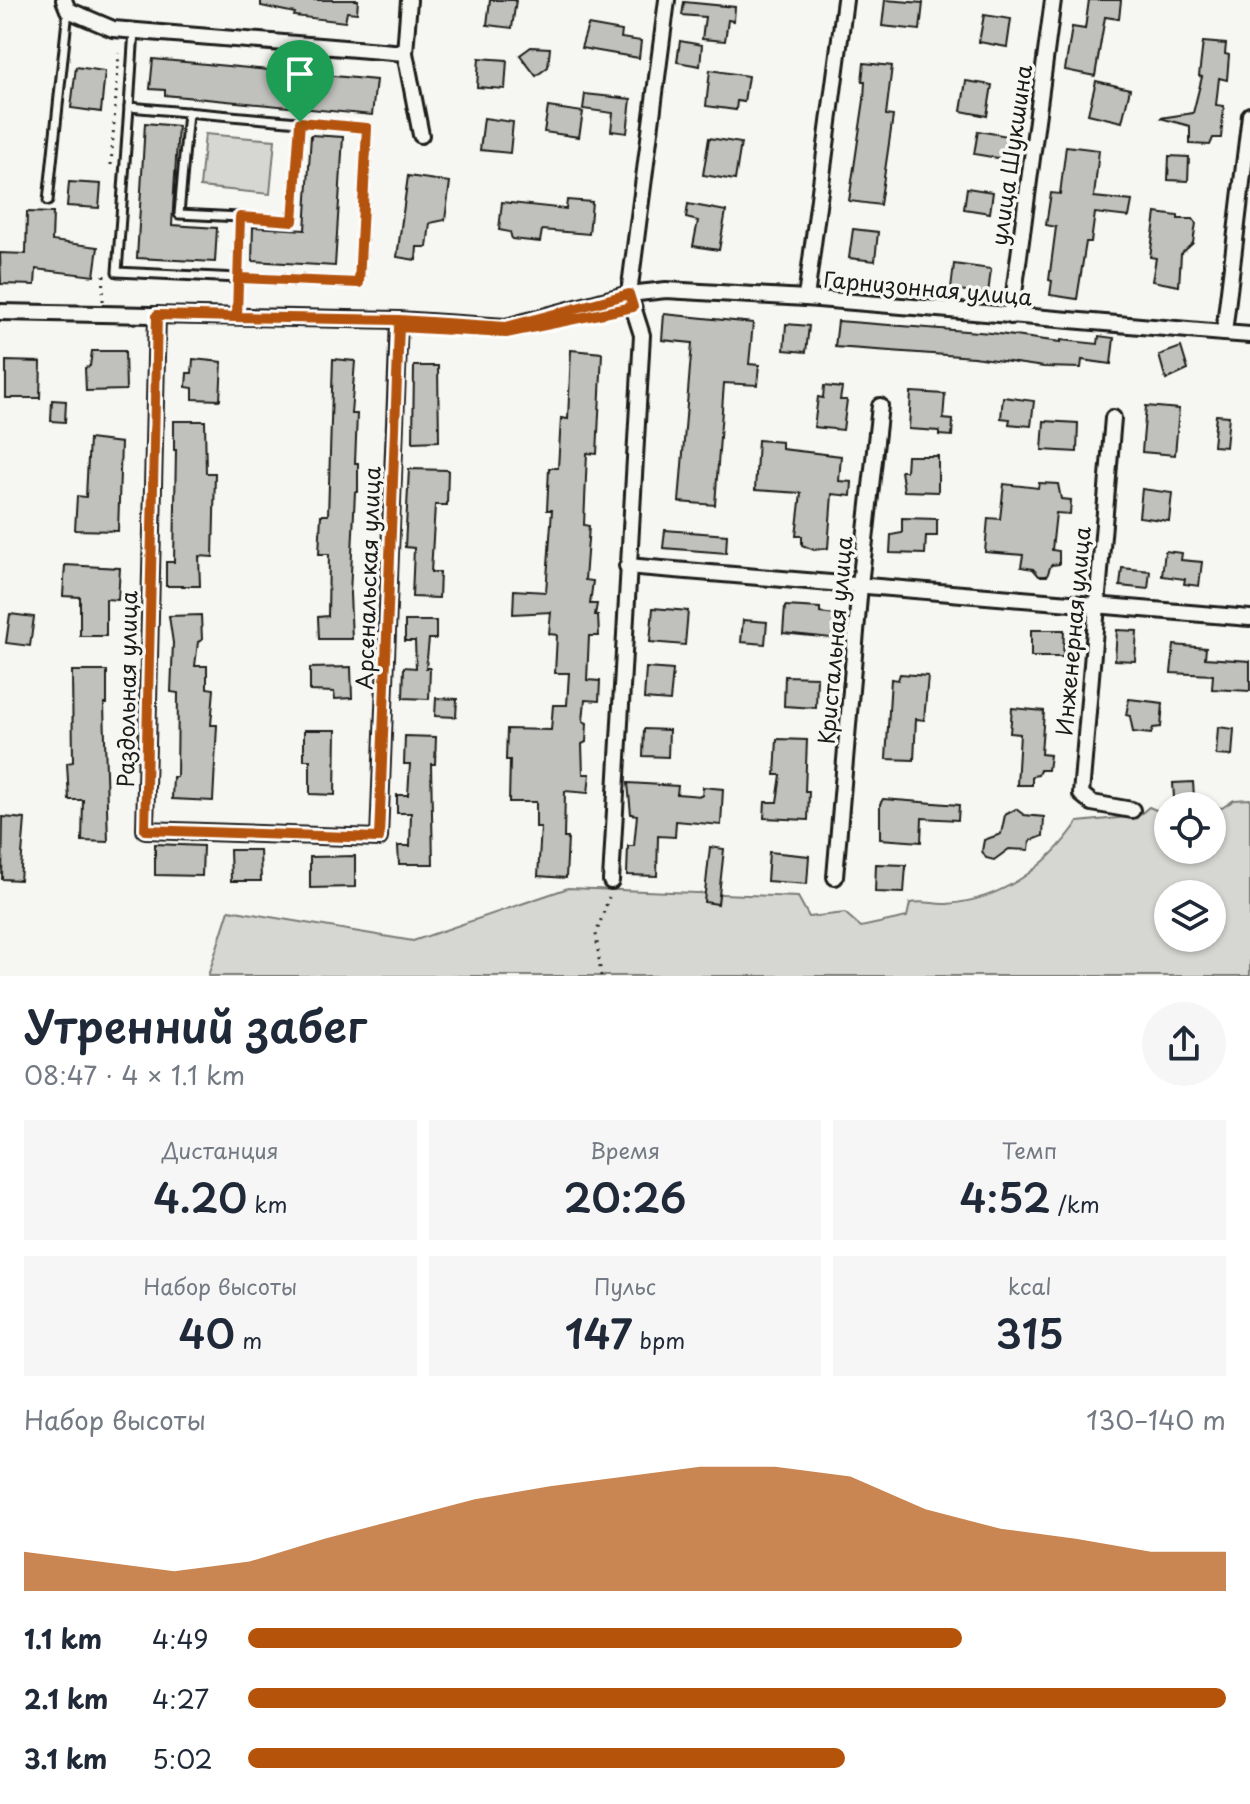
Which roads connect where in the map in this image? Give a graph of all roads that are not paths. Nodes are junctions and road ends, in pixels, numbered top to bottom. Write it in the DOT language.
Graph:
graph roads {
  1 [pos="409,0"];
  2 [pos="667,0"];
  3 [pos="845,0"];
  4 [pos="1053,0"];
  5 [pos="66,5"];
  6 [pos="134,30"];
  7 [pos="405,53"];
  8 [pos="129,107"];
  9 [pos="188,112"];
  10 [pos="1250,115"];
  11 [pos="300,122"];
  12 [pos="421,135"];
  13 [pos="48,201"];
  14 [pos="240,217"];
  15 [pos="238,278"];
  16 [pos="629,294"];
  17 [pos="806,298"];
  18 [pos="0,312"];
  19 [pos="157,315"];
  20 [pos="1011,316"];
  21 [pos="237,317"];
  22 [pos="399,320"];
  23 [pos="1224,333"];
  24 [pos="1250,335"];
  25 [pos="880,406"];
  26 [pos="1113,418"];
  27 [pos="627,566"];
  28 [pos="860,585"];
  29 [pos="1096,605"];
  30 [pos="1250,618"];
  31 [pos="1132,810"];
  32 [pos="379,838"];
  33 [pos="835,877"];
  34 [pos="611,881"];
  1 -- 7 [label="street"];
  2 -- 16 [label="street"];
  3 -- 17 [label="street"];
  4 -- 20 [label="street, улица Шукшина"];
  5 -- 6 [label="street"];
  5 -- 13 [label="lane"];
  6 -- 7 [label="street"];
  6 -- 8 [label="lane"];
  7 -- 12 [label="street"];
  8 -- 9 [label="lane"];
  8 -- 15 [label="lane"];
  9 -- 11 [label="lane"];
  9 -- 14 [label="lane"];
  10 -- 23 [label="street"];
  11 -- 14 [label="lane"];
  11 -- 15 [label="lane"];
  14 -- 15 [label="lane"];
  15 -- 21 [label="lane"];
  16 -- 17 [label="street, Гарнизонная улица"];
  16 -- 22 [label="street, Гарнизонная улица"];
  16 -- 27 [label="street"];
  17 -- 20 [label="street, Гарнизонная улица"];
  18 -- 19 [label="street, Гарнизонная улица"];
  19 -- 21 [label="street, Гарнизонная улица"];
  19 -- 32 [label="street, Раздольная улица"];
  20 -- 23 [label="street, Гарнизонная улица"];
  21 -- 22 [label="street, Гарнизонная улица"];
  22 -- 32 [label="street, Арсенальская улица"];
  23 -- 24 [label="street, Гарнизонная улица"];
  25 -- 28 [label="street, Кристальная улица"];
  26 -- 29 [label="street, Инженерная улица"];
  27 -- 28 [label="street"];
  27 -- 34 [label="street"];
  28 -- 29 [label="street"];
  28 -- 33 [label="street, Кристальная улица"];
  29 -- 30 [label="street"];
  29 -- 31 [label="street, Инженерная улица"];
}
